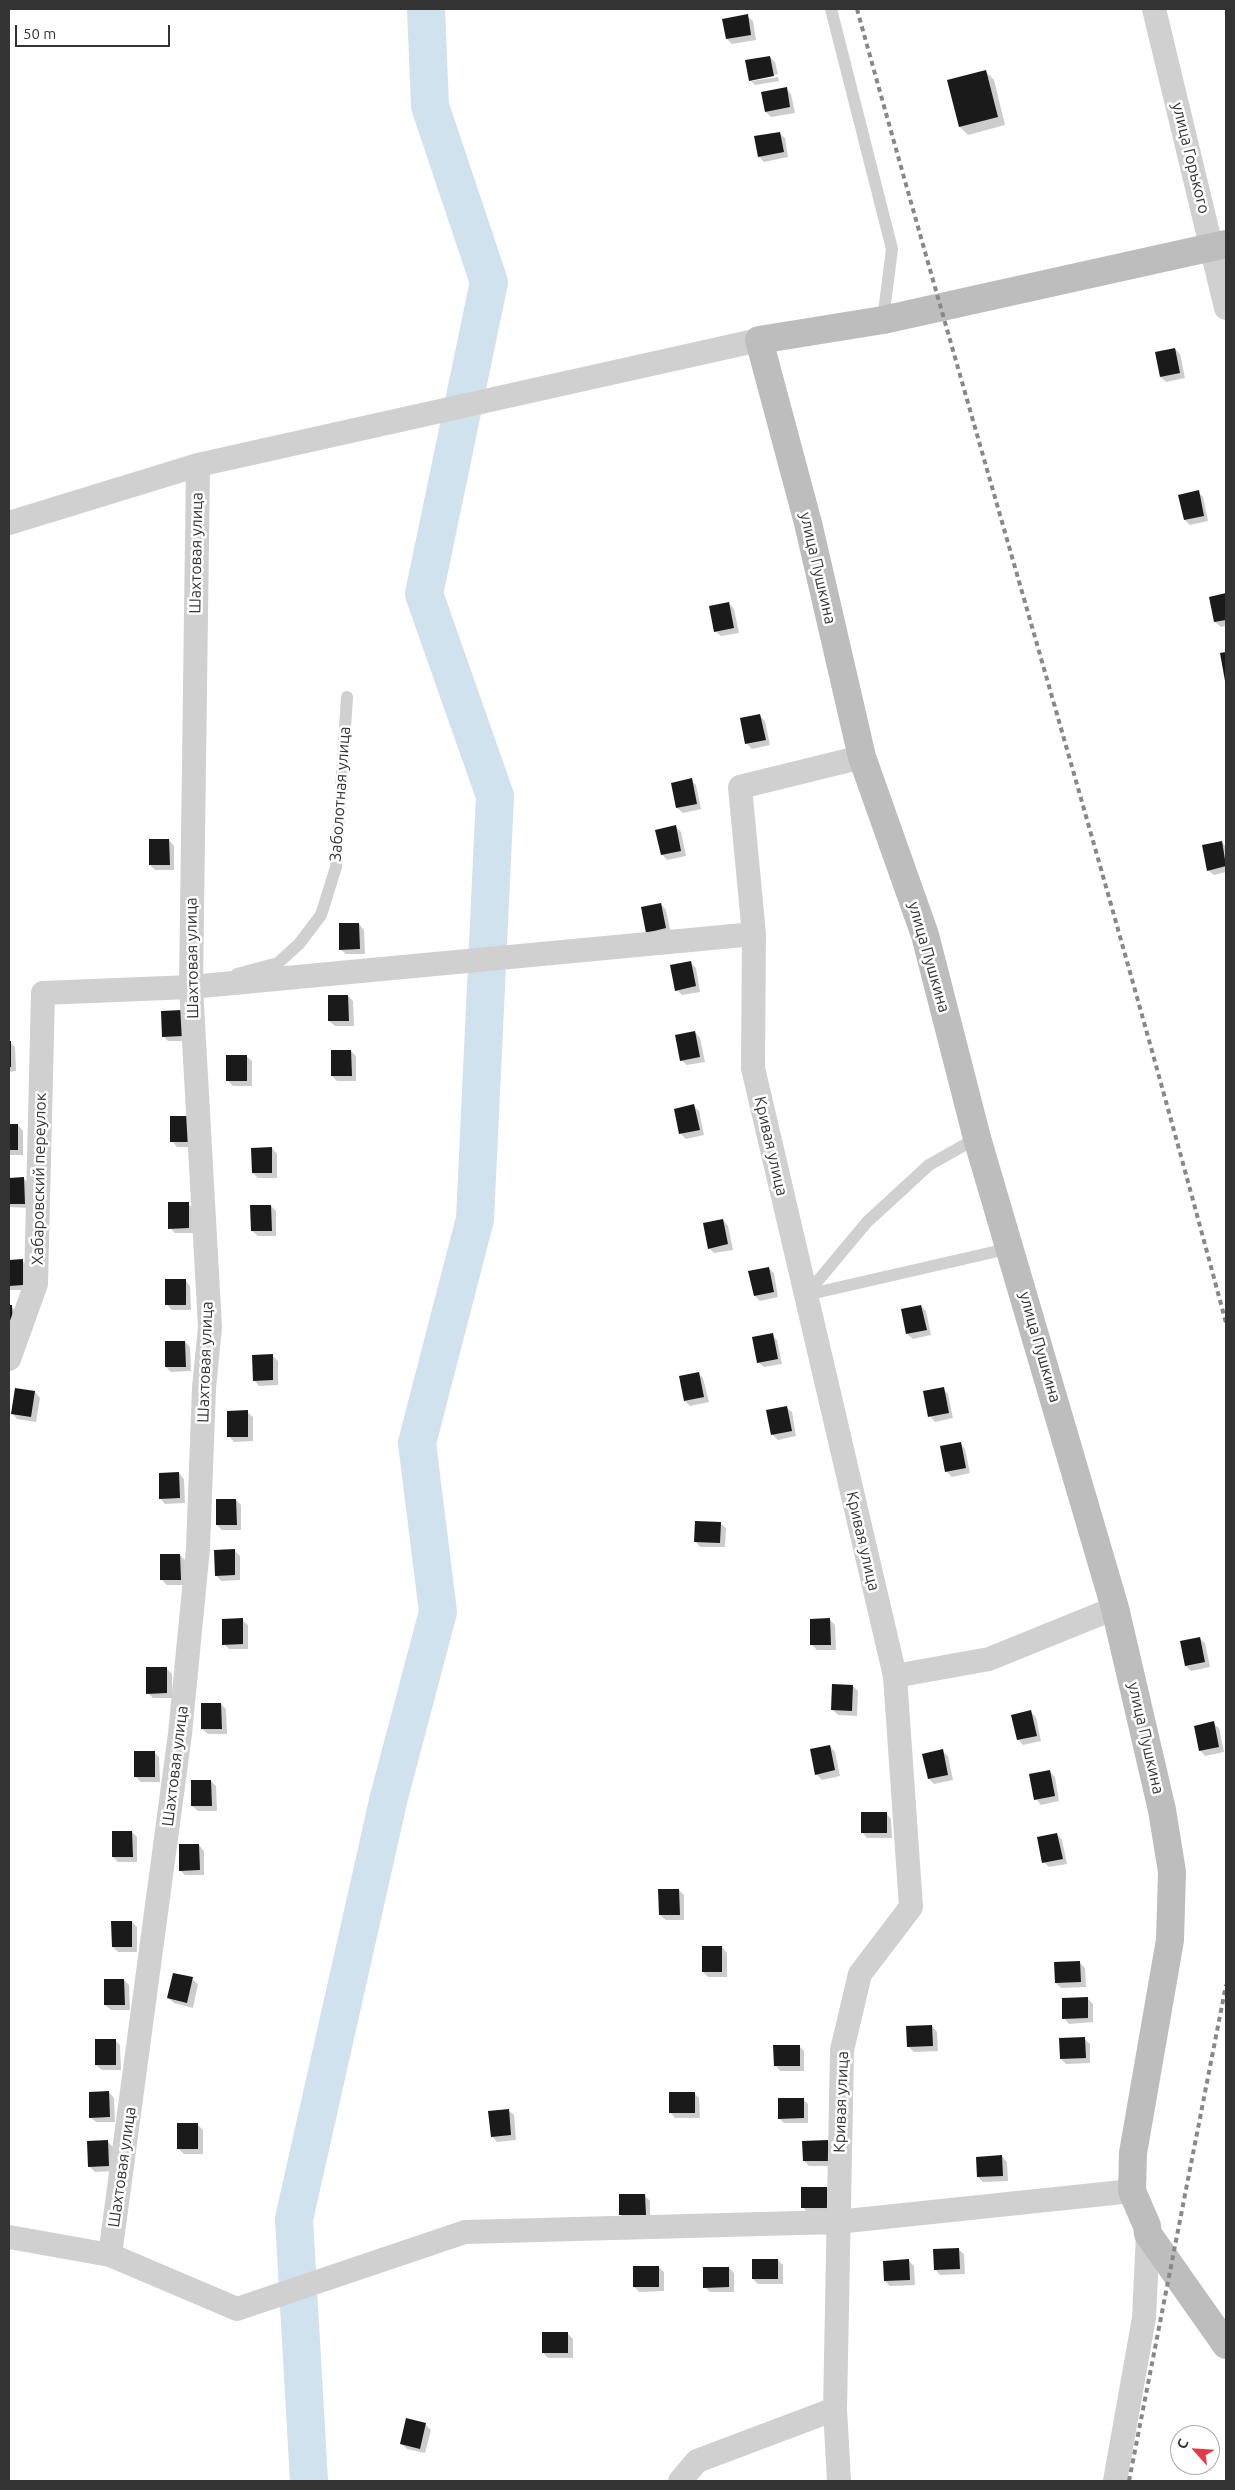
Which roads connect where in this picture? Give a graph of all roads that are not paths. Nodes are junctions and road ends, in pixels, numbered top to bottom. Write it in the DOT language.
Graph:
graph roads {
  1 [pos="831,9"];
  2 [pos="1154,9"];
  3 [pos="1219,245"];
  4 [pos="1226,308"];
  5 [pos="882,320"];
  6 [pos="759,340"];
  7 [pos="198,465"];
  8 [pos="9,523"];
  9 [pos="347,697"];
  10 [pos="862,757"];
  11 [pos="754,934"];
  12 [pos="191,987"];
  13 [pos="977,1138"];
  14 [pos="1011,1248"];
  15 [pos="806,1295"];
  16 [pos="9,1359"];
  17 [pos="1115,1608"];
  18 [pos="895,1676"];
  19 [pos="1132,2191"];
  20 [pos="837,2222"];
  21 [pos="1148,2234"];
  22 [pos="9,2237"];
  23 [pos="110,2254"];
  24 [pos="1226,2345"];
  25 [pos="835,2409"];
  26 [pos="680,2481"];
  27 [pos="839,2481"];
  28 [pos="1116,2481"];
  1 -- 5 [label="lane"];
  2 -- 3 [label="street, улица Горького"];
  3 -- 4 [label="street, улица Горького"];
  3 -- 5 [label="main road"];
  5 -- 6 [label="main road"];
  6 -- 7 [label="street"];
  6 -- 10 [label="main road, улица Пушкина"];
  7 -- 8 [label="street"];
  7 -- 12 [label="street, Шахтовая улица"];
  9 -- 12 [label="lane, Заболотная улица"];
  10 -- 11 [label="street, Кривая улица"];
  10 -- 13 [label="main road, улица Пушкина"];
  11 -- 12 [label="street"];
  11 -- 15 [label="street, Кривая улица"];
  12 -- 16 [label="street, Хабаровский переулок"];
  12 -- 23 [label="street, Шахтовая улица"];
  13 -- 14 [label="main road, улица Пушкина"];
  13 -- 15 [label="lane"];
  14 -- 15 [label="lane"];
  14 -- 17 [label="main road, улица Пушкина"];
  15 -- 18 [label="street, Кривая улица"];
  17 -- 18 [label="street"];
  17 -- 19 [label="main road, улица Пушкина"];
  18 -- 20 [label="street, Кривая улица"];
  19 -- 20 [label="street"];
  19 -- 21 [label="main road, улица Пушкина"];
  20 -- 23 [label="street"];
  20 -- 25 [label="street, Кривая улица"];
  21 -- 24 [label="main road, улица Пушкина"];
  21 -- 28 [label="street"];
  22 -- 23 [label="street"];
  25 -- 26 [label="street"];
  25 -- 27 [label="street, Кривая улица"];
}
